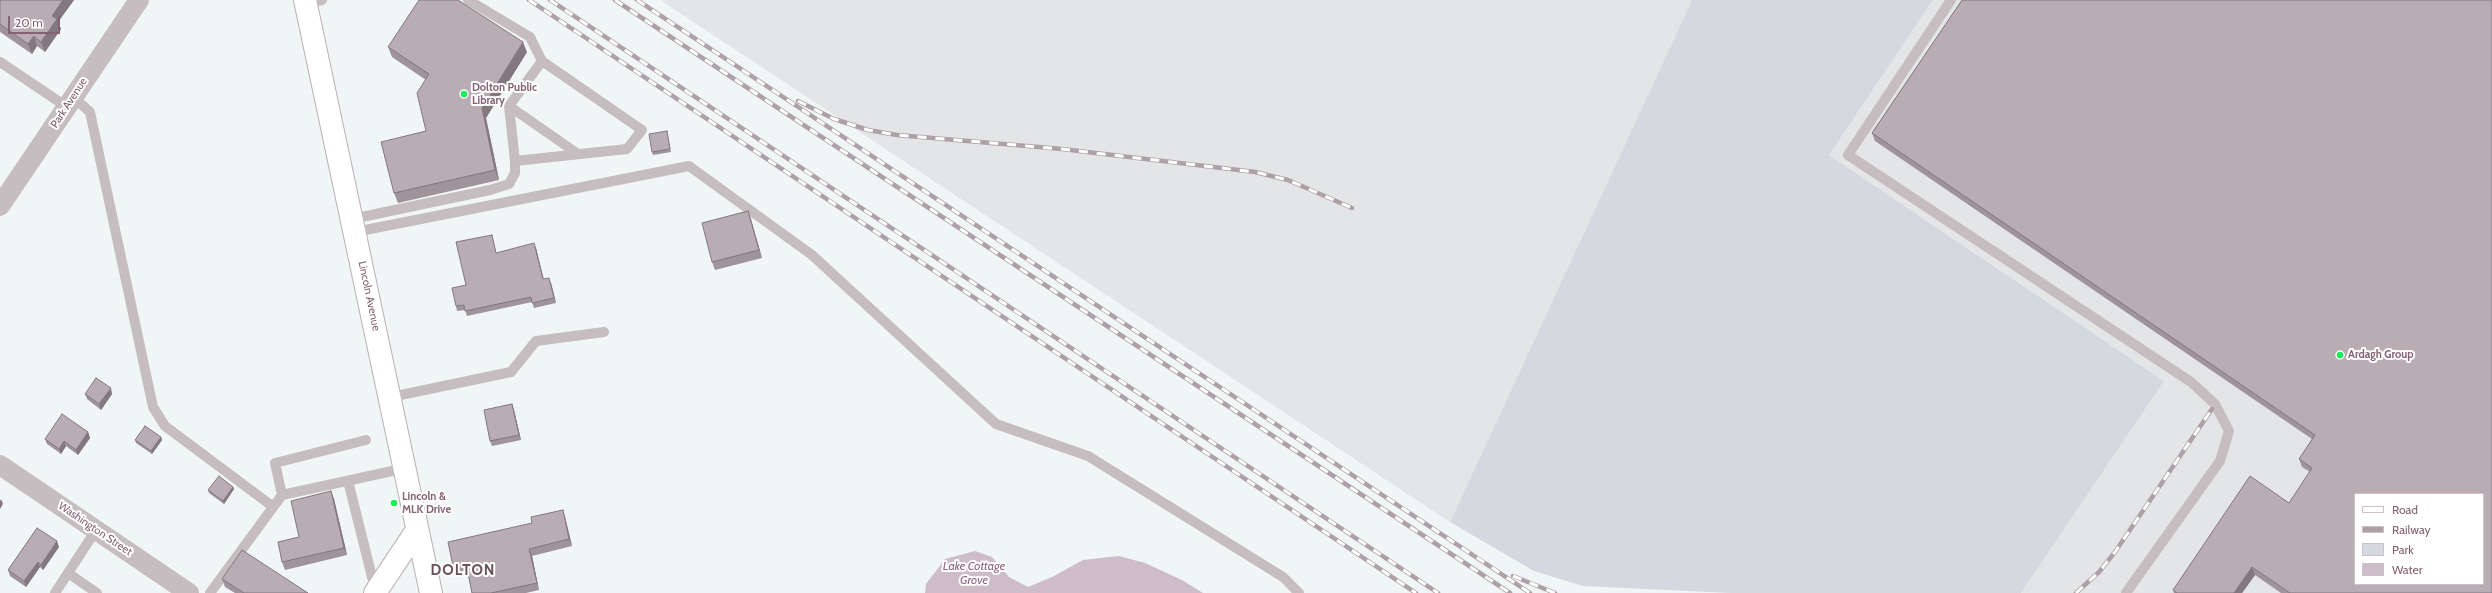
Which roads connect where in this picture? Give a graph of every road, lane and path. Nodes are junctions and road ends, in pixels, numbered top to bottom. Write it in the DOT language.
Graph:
graph roads {
  1 [pos="139,0"];
  2 [pos="468,0"];
  3 [pos="1951,0"];
  4 [pos="311,1"];
  5 [pos="542,61"];
  6 [pos="0,62"];
  7 [pos="70,102"];
  8 [pos="509,106"];
  9 [pos="578,154"];
  10 [pos="515,161"];
  11 [pos="0,206"];
  12 [pos="354,226"];
  13 [pos="604,332"];
  14 [pos="391,397"];
  15 [pos="366,440"];
  16 [pos="0,465"];
  17 [pos="406,468"];
  18 [pos="348,481"];
  19 [pos="282,495"];
  20 [pos="272,506"];
  21 [pos="96,530"];
  22 [pos="417,530"];
  23 [pos="68,573"];
  24 [pos="375,592"];
  25 [pos="55,593"];
  26 [pos="97,593"];
  27 [pos="189,593"];
  28 [pos="210,593"];
  29 [pos="431,593"];
  30 [pos="1299,593"];
  31 [pos="2126,593"];
  1 -- 7 [label="street, Park Avenue"];
  2 -- 5 [label="lane"];
  3 -- 31 [label="lane"];
  4 -- 12 [label="street, Lincoln Avenue"];
  5 -- 8 [label="lane"];
  5 -- 9 [label="lane"];
  6 -- 7 [label="lane"];
  7 -- 11 [label="street, Park Avenue"];
  7 -- 20 [label="lane"];
  8 -- 9 [label="lane"];
  8 -- 10 [label="lane"];
  9 -- 10 [label="lane"];
  10 -- 12 [label="lane"];
  12 -- 14 [label="street, Lincoln Avenue"];
  12 -- 30 [label="lane"];
  13 -- 14 [label="lane"];
  14 -- 17 [label="street, Lincoln Avenue"];
  15 -- 19 [label="lane"];
  16 -- 21 [label="street, Washington Street"];
  17 -- 18 [label="lane"];
  17 -- 22 [label="street, Lincoln Avenue"];
  18 -- 19 [label="lane"];
  18 -- 24 [label="lane"];
  19 -- 20 [label="lane"];
  20 -- 28 [label="lane"];
  21 -- 23 [label="lane"];
  21 -- 27 [label="street, Washington Street"];
  22 -- 24 [label="street"];
  22 -- 29 [label="street, Lincoln Avenue"];
  23 -- 25 [label="lane"];
  23 -- 26 [label="lane"];
}
